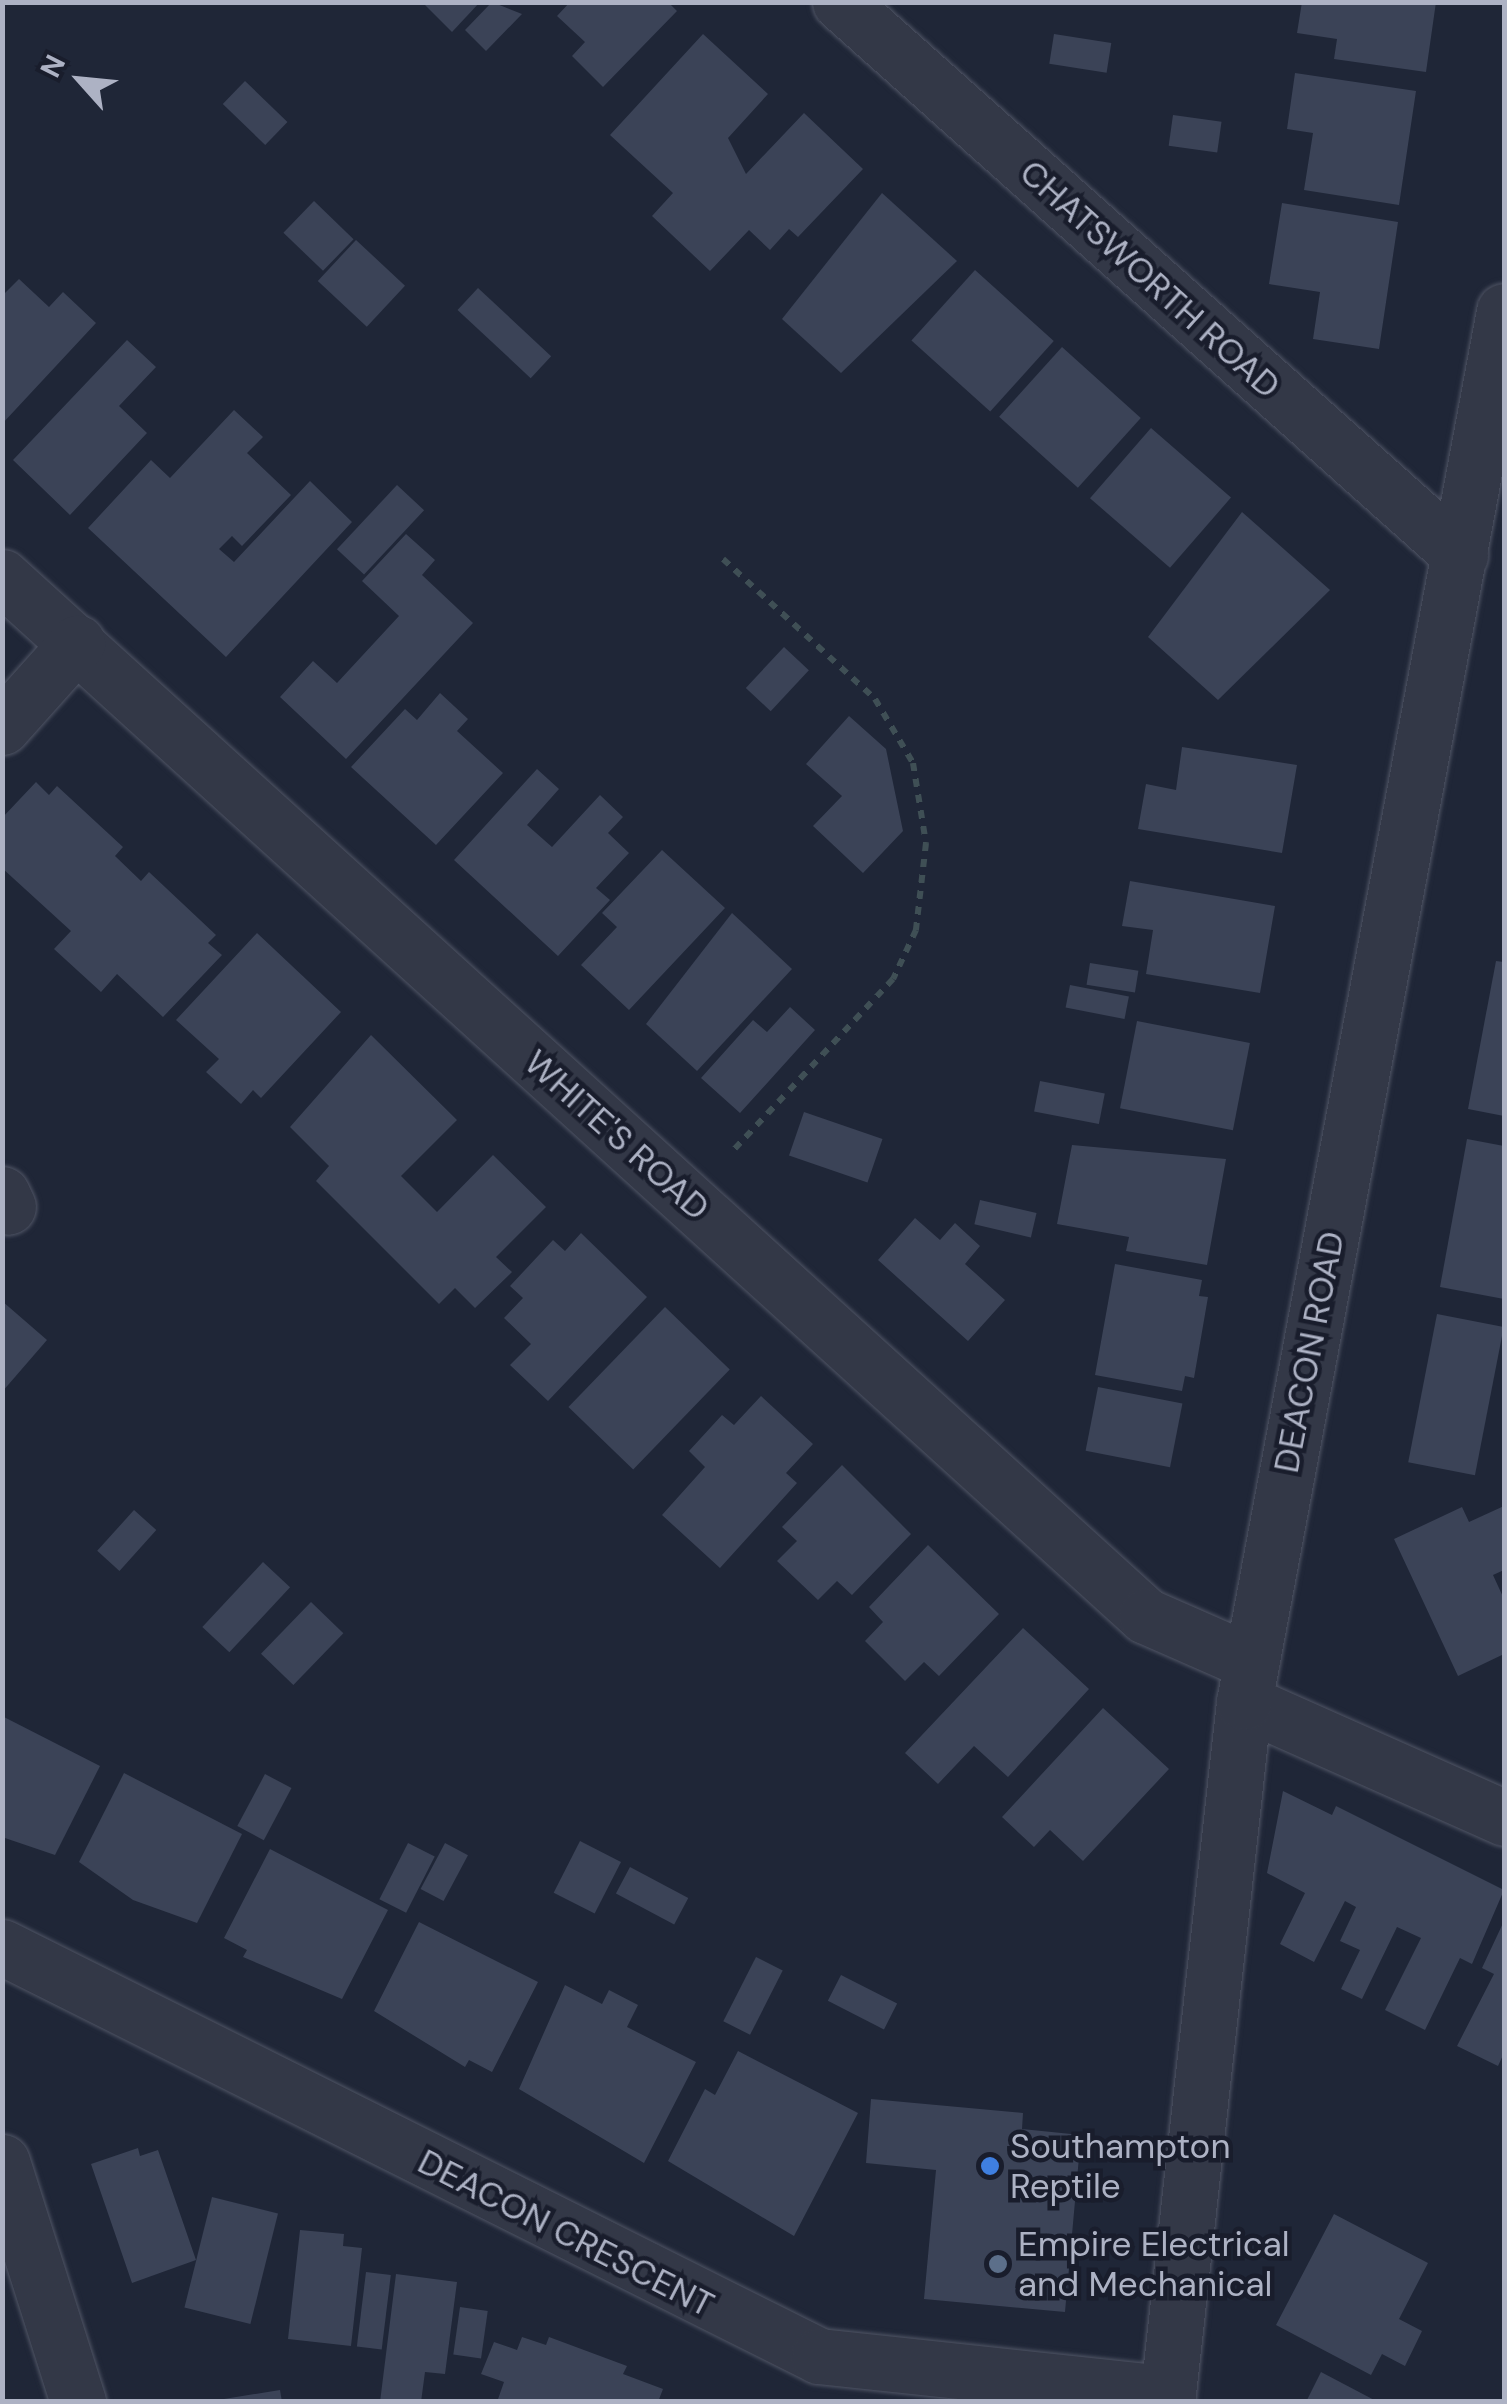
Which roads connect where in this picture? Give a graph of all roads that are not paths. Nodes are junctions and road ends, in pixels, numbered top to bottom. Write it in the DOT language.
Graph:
graph roads {
  1 [pos="840,2"];
  2 [pos="1504,310"];
  3 [pos="1460,555"];
  4 [pos="2,576"];
  5 [pos="76,643"];
  6 [pos="2,727"];
  7 [pos="1248,1682"];
  8 [pos="1504,1818"];
  9 [pos="2,1947"];
  10 [pos="2,2162"];
  11 [pos="1168,2397"];
  12 [pos="78,2402"];
  1 -- 3 [label="street, CHATSWORTH ROAD"];
  2 -- 3 [label="street, DEACON ROAD"];
  3 -- 7 [label="street, DEACON ROAD"];
  4 -- 5 [label="street, WHITE'S ROAD"];
  5 -- 6 [label="street"];
  5 -- 7 [label="street, WHITE'S ROAD"];
  7 -- 8 [label="street, WHITE'S ROAD"];
  7 -- 11 [label="street, DEACON ROAD"];
  9 -- 11 [label="street, DEACON CRESCENT"];
  10 -- 12 [label="street"];
}
